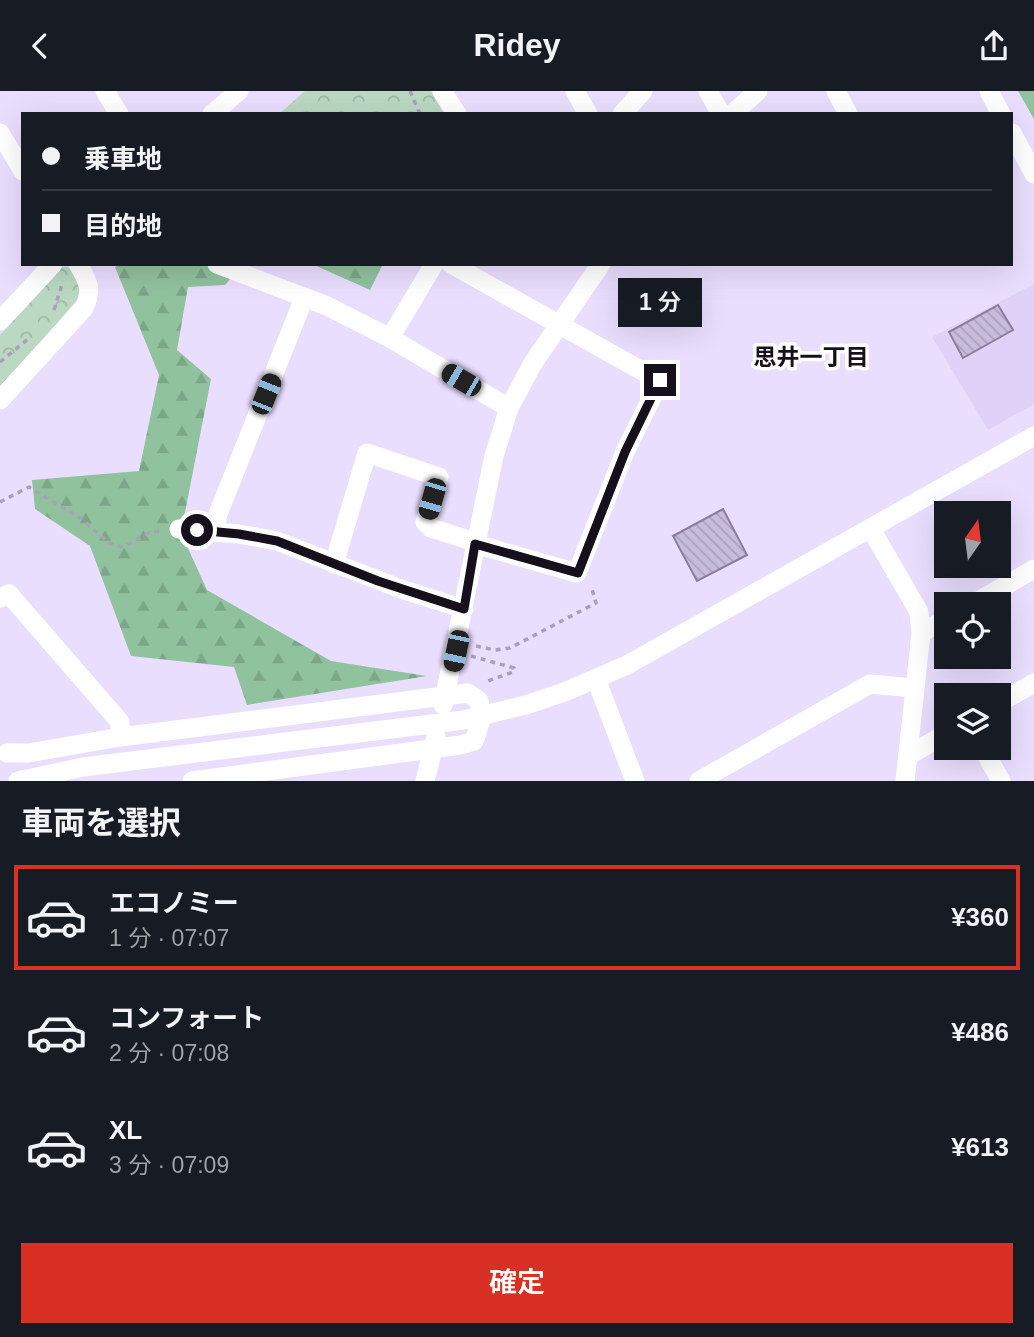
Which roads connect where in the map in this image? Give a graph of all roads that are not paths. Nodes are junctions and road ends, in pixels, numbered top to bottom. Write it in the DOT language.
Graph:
graph roads {
  1 [pos="106,91"];
  2 [pos="239,91"];
  3 [pos="442,91"];
  4 [pos="575,91"];
  5 [pos="643,91"];
  6 [pos="708,91"];
  7 [pos="758,91"];
  8 [pos="836,91"];
  9 [pos="989,91"];
  10 [pos="118,112"];
  11 [pos="214,112"];
  12 [pos="456,112"];
  13 [pos="587,112"];
  14 [pos="624,112"];
  15 [pos="720,112"];
  16 [pos="734,112"];
  17 [pos="847,112"];
  18 [pos="1000,112"];
  19 [pos="0,132"];
  20 [pos="1013,135"];
  21 [pos="21,168"];
  22 [pos="1034,174"];
  23 [pos="222,266"];
  24 [pos="433,266"];
  25 [pos="455,266"];
  26 [pos="600,266"];
  27 [pos="65,268"];
  28 [pos="304,299"];
  29 [pos="1,319"];
  30 [pos="559,324"];
  31 [pos="390,338"];
  32 [pos="0,400"];
  33 [pos="509,408"];
  34 [pos="1034,436"];
  35 [pos="179,529"];
  36 [pos="871,529"];
  37 [pos="215,532"];
  38 [pos="475,543"];
  39 [pos="334,564"];
  40 [pos="1034,569"];
  41 [pos="994,592"];
  42 [pos="0,598"];
  43 [pos="464,609"];
  44 [pos="934,626"];
  45 [pos="921,633"];
  46 [pos="596,679"];
  47 [pos="1034,683"];
  48 [pos="914,688"];
  49 [pos="1011,696"];
  50 [pos="473,718"];
  51 [pos="120,737"];
  52 [pos="934,741"];
  53 [pos="4,750"];
  54 [pos="908,756"];
  55 [pos="989,760"];
  56 [pos="426,777"];
  57 [pos="18,781"];
  58 [pos="29,781"];
  59 [pos="192,781"];
  60 [pos="635,781"];
  61 [pos="699,781"];
  62 [pos="905,781"];
  63 [pos="1001,781"];
  1 -- 10 [label="street"];
  2 -- 11 [label="street"];
  3 -- 12 [label="street"];
  4 -- 13 [label="street"];
  5 -- 14 [label="street"];
  6 -- 15 [label="street"];
  7 -- 16 [label="street"];
  8 -- 17 [label="street"];
  9 -- 18 [label="street"];
  19 -- 21 [label="street"];
  20 -- 22 [label="street"];
  23 -- 28 [label="street"];
  24 -- 31 [label="street"];
  25 -- 30 [label="street"];
  26 -- 30 [label="street"];
  27 -- 29 [label="street"];
  27 -- 32 [label="street"];
  28 -- 31 [label="street"];
  28 -- 37 [label="street"];
  30 -- 33 [label="street"];
  30 -- 38 [label="street"];
  31 -- 33 [label="street"];
  33 -- 38 [label="street"];
  34 -- 36 [label="street"];
  35 -- 37 [label="street"];
  36 -- 45 [label="street"];
  36 -- 46 [label="street"];
  37 -- 39 [label="street"];
  38 -- 39 [label="street"];
  38 -- 43 [label="street"];
  39 -- 43 [label="street"];
  40 -- 41 [label="street"];
  42 -- 51 [label="street"];
  43 -- 56 [label="street"];
  44 -- 45 [label="street"];
  45 -- 48 [label="street"];
  46 -- 50 [label="street"];
  46 -- 60 [label="street"];
  47 -- 49 [label="street"];
  48 -- 54 [label="street"];
  48 -- 61 [label="street"];
  50 -- 51 [label="street"];
  50 -- 57 [label="street"];
  50 -- 59 [label="street"];
  51 -- 53 [label="street"];
  52 -- 54 [label="street"];
  53 -- 58 [label="street"];
  54 -- 62 [label="street"];
  55 -- 63 [label="street"];
}
